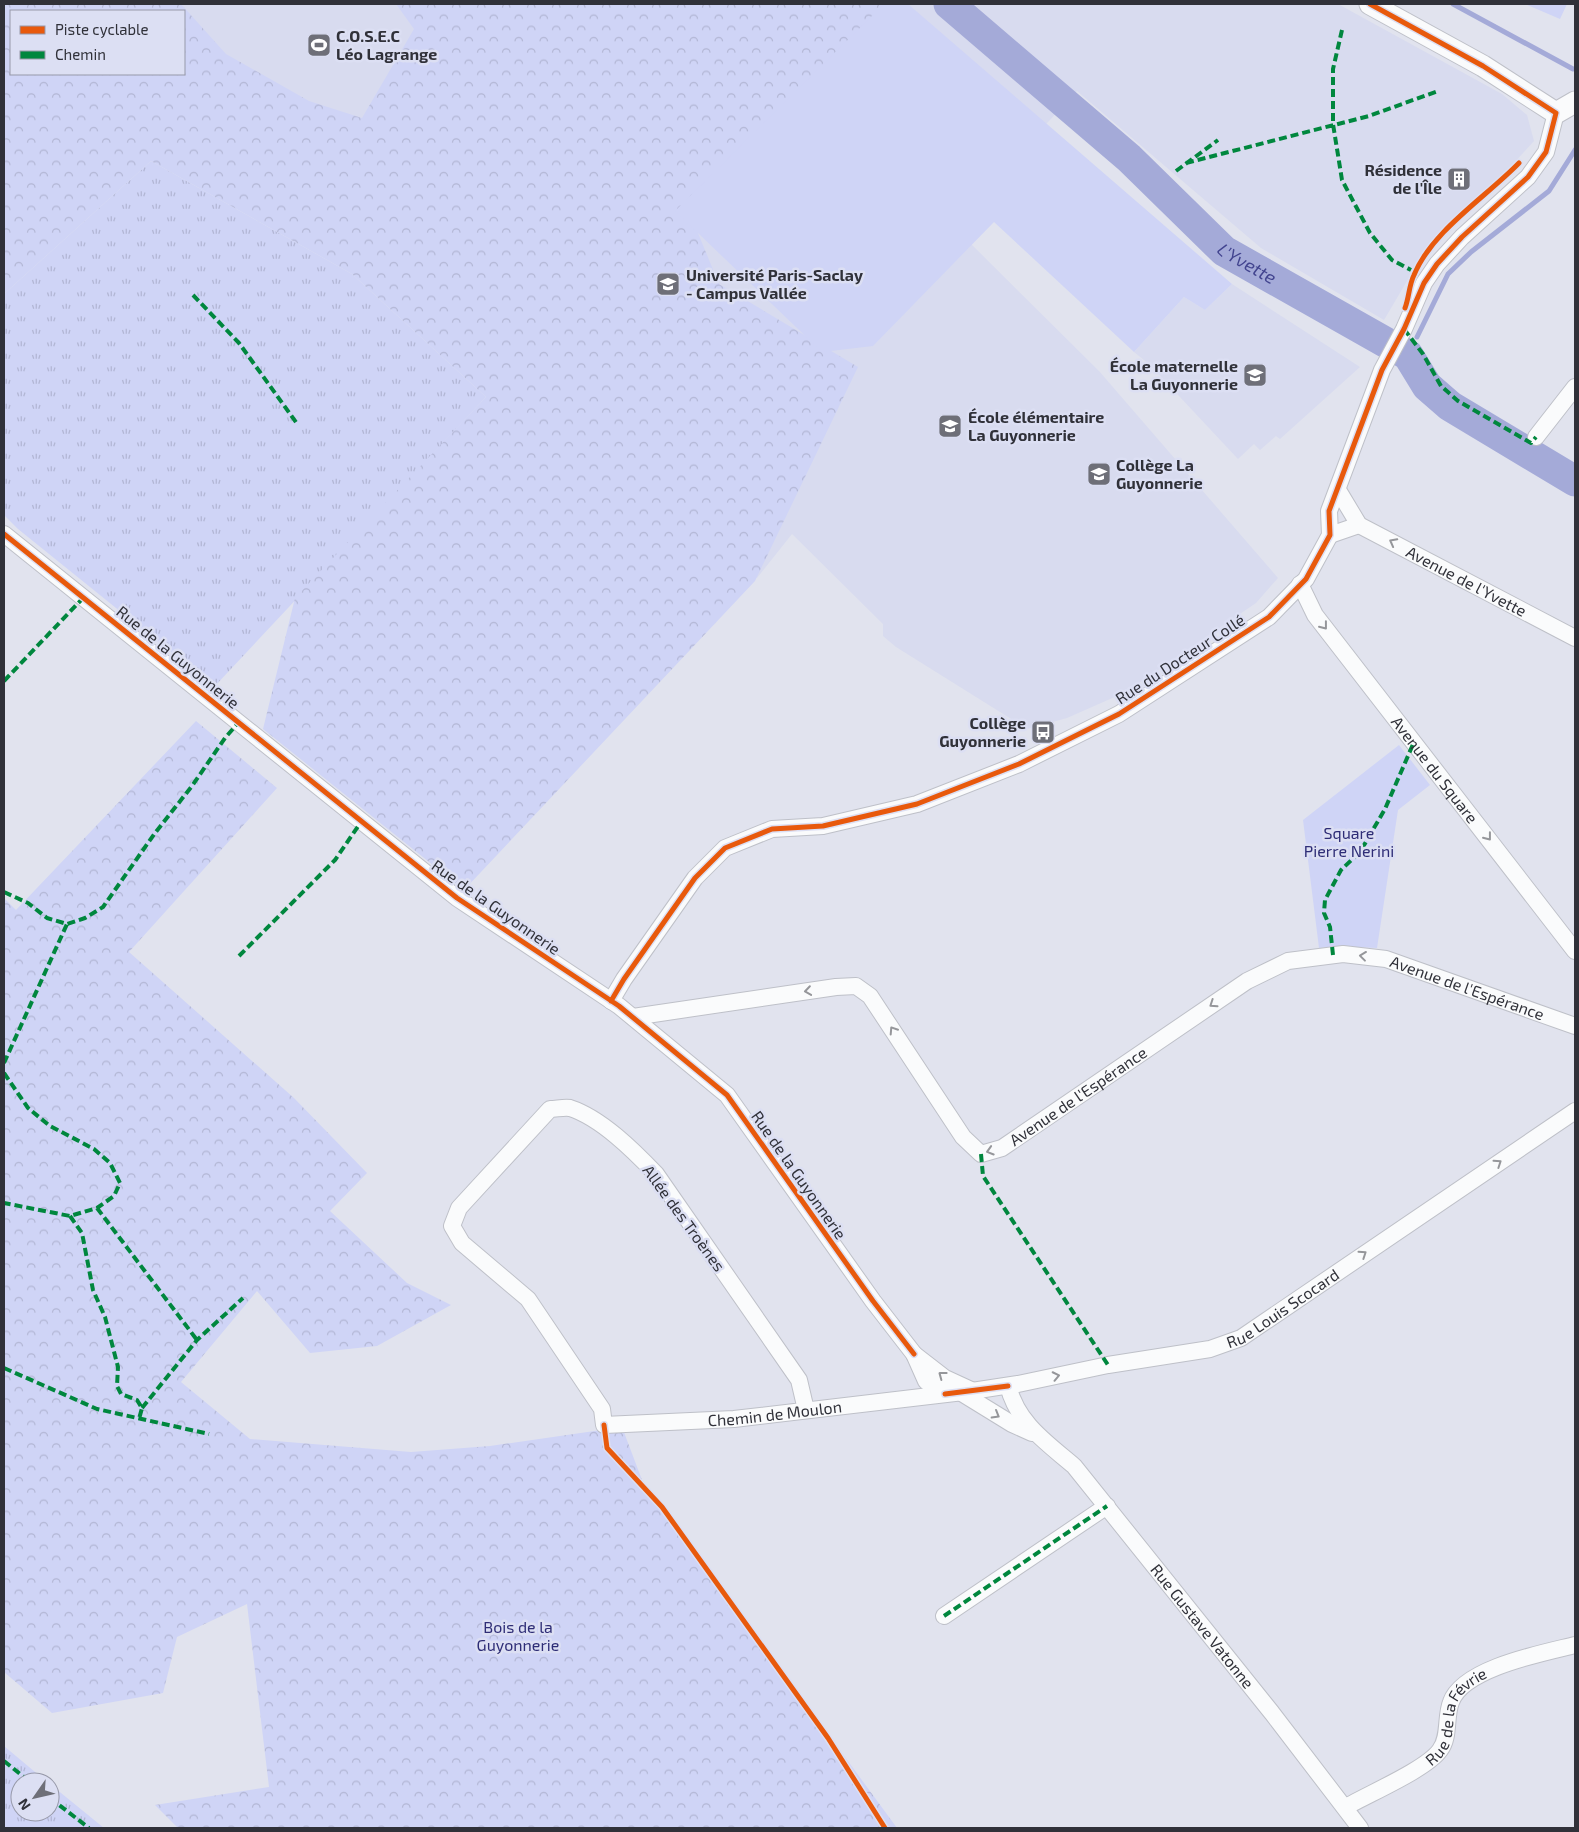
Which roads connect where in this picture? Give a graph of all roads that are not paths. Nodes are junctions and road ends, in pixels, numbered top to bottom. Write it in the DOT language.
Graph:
graph roads {
  1 [pos="1370,4"];
  2 [pos="1575,102"];
  3 [pos="1556,113"];
  4 [pos="1575,387"];
  5 [pos="1536,437"];
  6 [pos="1338,490"];
  7 [pos="1359,525"];
  8 [pos="4,534"];
  9 [pos="1330,534"];
  10 [pos="1300,584"];
  11 [pos="1575,638"];
  12 [pos="1575,950"];
  13 [pos="611,1001"];
  14 [pos="633,1016"];
  15 [pos="1575,1026"];
  16 [pos="1575,1111"];
  17 [pos="914,1354"];
  18 [pos="922,1374"];
  19 [pos="1008,1386"];
  20 [pos="959,1392"];
  21 [pos="912,1399"];
  22 [pos="806,1410"];
  23 [pos="604,1425"];
  24 [pos="1034,1434"];
  25 [pos="1107,1506"];
  26 [pos="944,1616"];
  27 [pos="1575,1645"];
  28 [pos="1346,1807"];
  29 [pos="1360,1828"];
  1 -- 3 [label="main road"];
  2 -- 3 [label="main road"];
  3 -- 6 [label="street, Rue du Docteur Collé"];
  4 -- 5 [label="street"];
  6 -- 7 [label="street"];
  6 -- 9 [label="street, Rue du Docteur Collé"];
  7 -- 9 [label="street"];
  11 -- 7 [label="street, Avenue de l'Yvette, one-way"];
  8 -- 13 [label="street, Rue de la Guyonnerie"];
  9 -- 10 [label="street, Rue du Docteur Collé"];
  10 -- 12 [label="street, Avenue du Square, one-way"];
  10 -- 13 [label="street, Rue du Docteur Collé"];
  13 -- 14 [label="street, Rue de la Guyonnerie"];
  15 -- 14 [label="street, Avenue de l'Espérance, one-way"];
  14 -- 17 [label="street, Rue de la Guyonnerie"];
  19 -- 16 [label="street, Rue Louis Scocard, one-way"];
  17 -- 18 [label="street, Rue de la Guyonnerie"];
  20 -- 17 [label="street, Rue de la Guyonnerie, one-way"];
  18 -- 20 [label="street, Rue de la Guyonnerie"];
  18 -- 21 [label="street"];
  19 -- 20 [label="street, Rue Louis Scocard"];
  19 -- 24 [label="street, Rue Gustave Vatonne"];
  20 -- 21 [label="street, Chemin de Moulon"];
  20 -- 24 [label="street, Rue Gustave Vatonne, one-way"];
  21 -- 22 [label="street, Chemin de Moulon"];
  22 -- 23 [label="street, Chemin de Moulon"];
  22 -- 23 [label="street, Allée des Troènes"];
  24 -- 25 [label="street, Rue Gustave Vatonne"];
  25 -- 26 [label="street"];
  25 -- 28 [label="street, Rue Gustave Vatonne"];
  27 -- 28 [label="street, Rue de la Févrie"];
  28 -- 29 [label="street, Rue Gustave Vatonne"];
}
